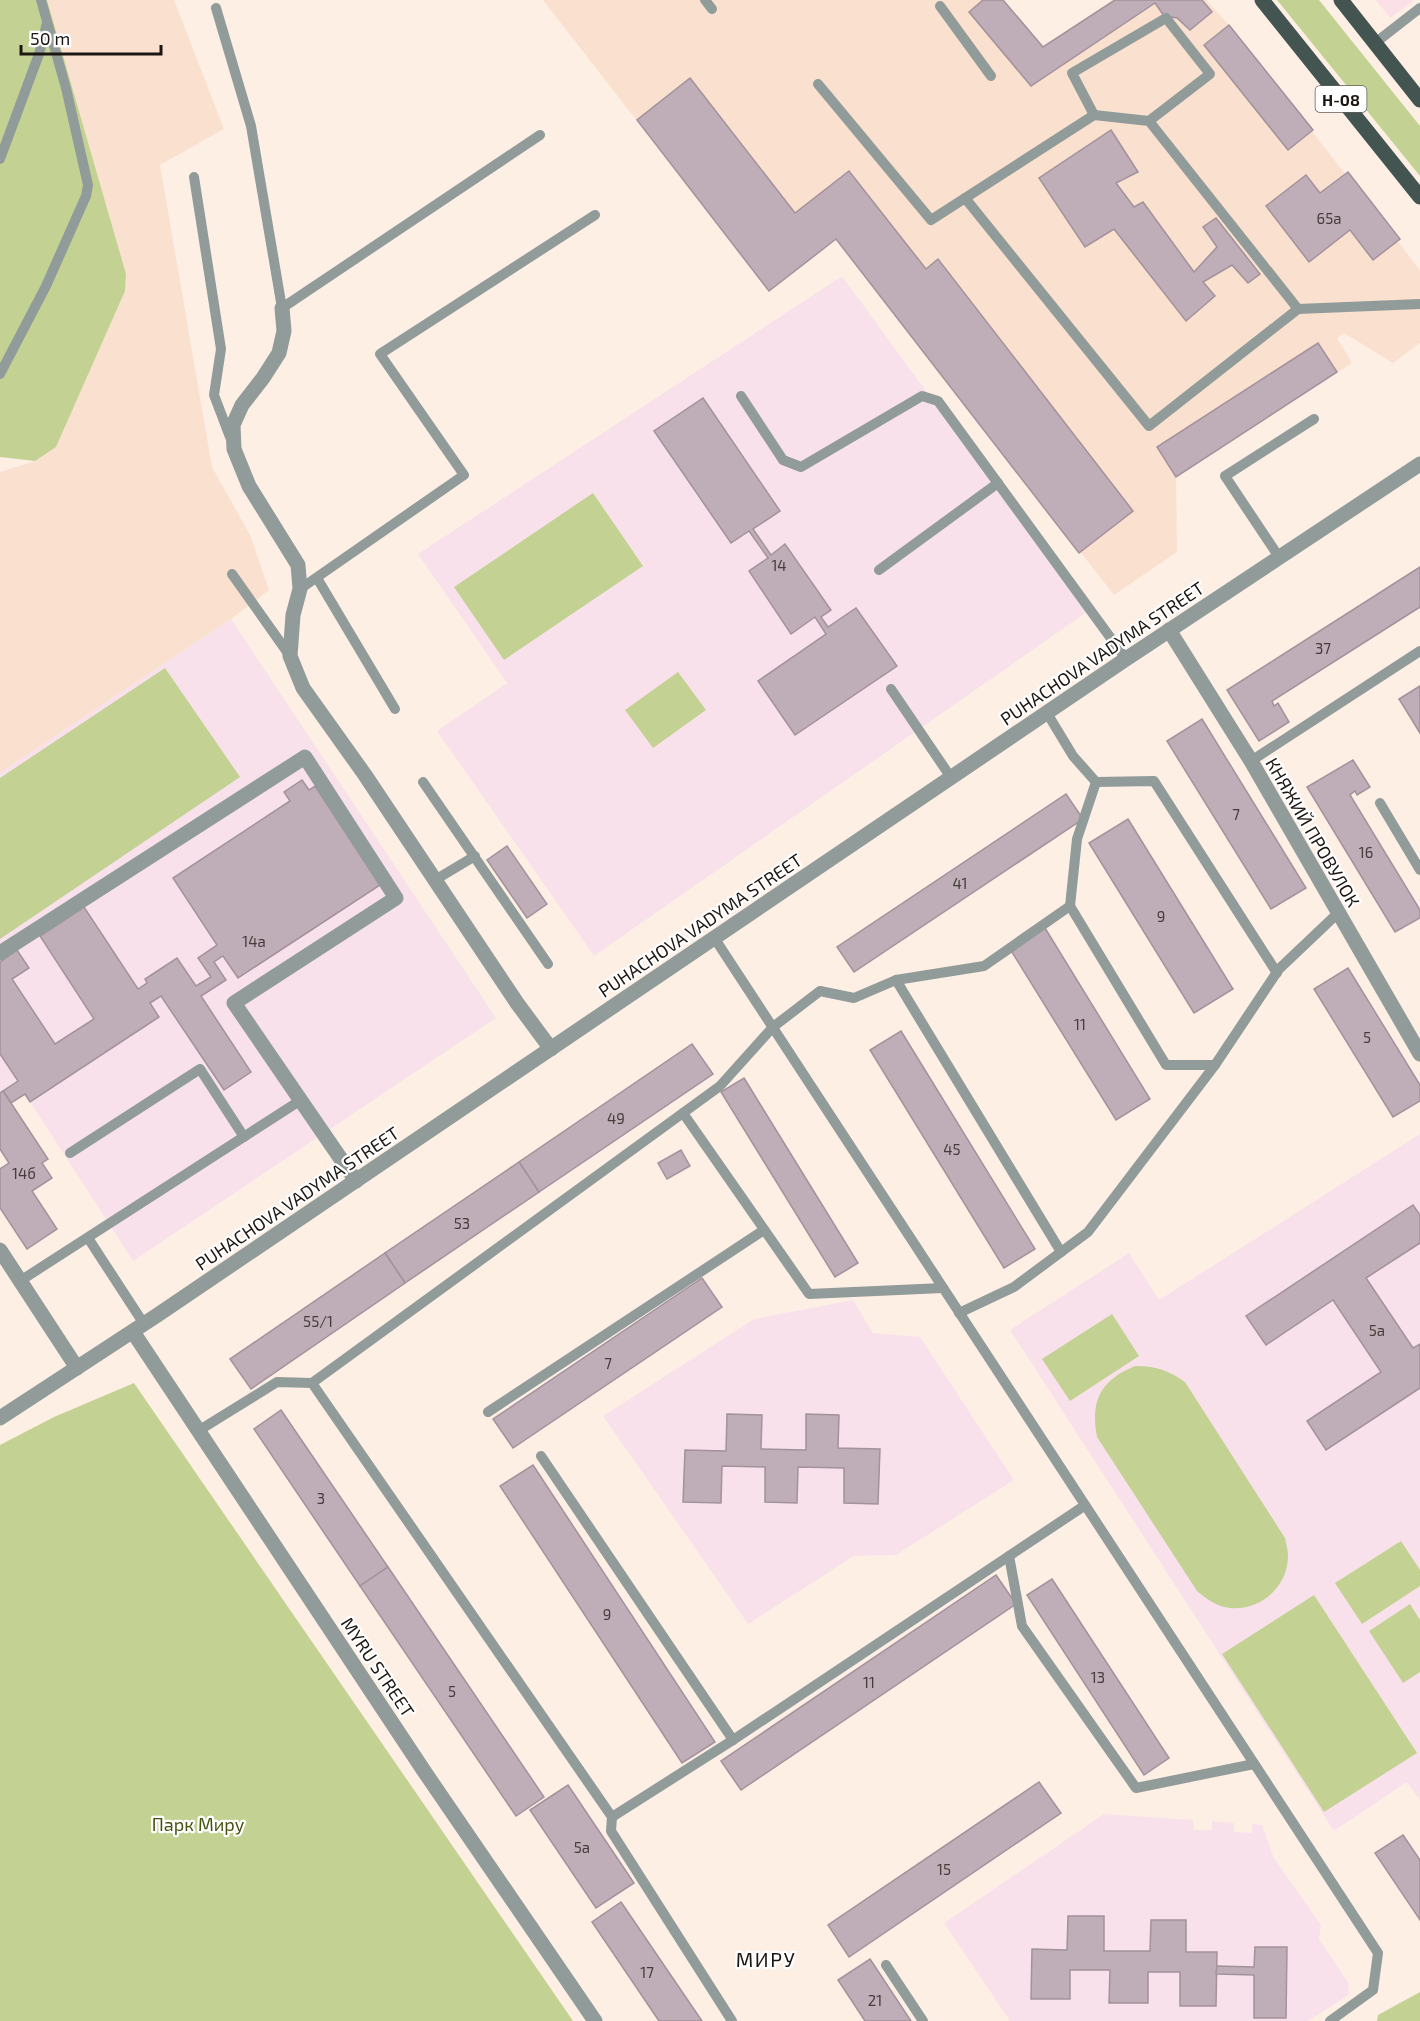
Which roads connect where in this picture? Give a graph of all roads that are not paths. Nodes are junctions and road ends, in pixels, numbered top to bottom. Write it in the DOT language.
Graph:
graph roads {
  1 [pos="41,0"];
  2 [pos="1262,0"];
  3 [pos="1341,0"];
  4 [pos="941,2"];
  5 [pos="216,8"];
  6 [pos="1420,8"];
  7 [pos="47,21"];
  8 [pos="1375,43"];
  9 [pos="991,76"];
  10 [pos="818,84"];
  11 [pos="1420,100"];
  12 [pos="1094,115"];
  13 [pos="1149,121"];
  14 [pos="540,135"];
  15 [pos="0,159"];
  16 [pos="194,177"];
  17 [pos="1420,197"];
  18 [pos="965,198"];
  19 [pos="595,215"];
  20 [pos="1420,304"];
  21 [pos="282,308"];
  22 [pos="1298,309"];
  23 [pos="0,374"];
  24 [pos="741,396"];
  25 [pos="1314,419"];
  26 [pos="234,449"];
  27 [pos="1420,464"];
  28 [pos="998,483"];
  29 [pos="1279,557"];
  30 [pos="879,570"];
  31 [pos="232,574"];
  32 [pos="317,578"];
  33 [pos="300,590"];
  34 [pos="1169,630"];
  35 [pos="1420,651"];
  36 [pos="290,656"];
  37 [pos="1126,659"];
  38 [pos="891,688"];
  39 [pos="395,709"];
  40 [pos="1047,713"];
  41 [pos="1251,761"];
  42 [pos="952,779"];
  43 [pos="423,782"];
  44 [pos="1096,782"];
  45 [pos="1380,803"];
  46 [pos="475,856"];
  47 [pos="1420,870"];
  48 [pos="435,880"];
  49 [pos="1070,906"];
  50 [pos="1338,914"];
  51 [pos="715,939"];
  52 [pos="0,953"];
  53 [pos="548,964"];
  54 [pos="1277,973"];
  55 [pos="896,980"];
  56 [pos="772,1027"];
  57 [pos="1415,1034"];
  58 [pos="551,1049"];
  59 [pos="1420,1054"];
  60 [pos="1215,1065"];
  61 [pos="302,1100"];
  62 [pos="683,1113"];
  63 [pos="244,1137"];
  64 [pos="70,1154"];
  65 [pos="356,1181"];
  66 [pos="764,1230"];
  67 [pos="88,1238"];
  68 [pos="0,1250"];
  69 [pos="1061,1252"];
  70 [pos="20,1281"];
  71 [pos="943,1288"];
  72 [pos="959,1313"];
  73 [pos="139,1328"];
  74 [pos="78,1368"];
  75 [pos="312,1383"];
  76 [pos="488,1412"];
  77 [pos="0,1418"];
  78 [pos="198,1431"];
  79 [pos="541,1456"];
  80 [pos="1084,1506"];
  81 [pos="1008,1556"];
  82 [pos="733,1740"];
  83 [pos="1254,1764"];
  84 [pos="612,1817"];
  85 [pos="886,1965"];
  86 [pos="595,2021"];
  87 [pos="732,2021"];
  88 [pos="923,2021"];
  89 [pos="1330,2021"];
  1 -- 7 [label="lane"];
  2 -- 17 [label="main road, Н-08"];
  3 -- 8 [label="main road"];
  4 -- 9 [label="lane"];
  5 -- 21 [label="lane"];
  6 -- 8 [label="lane"];
  7 -- 15 [label="lane"];
  7 -- 23 [label="lane"];
  8 -- 11 [label="main road"];
  10 -- 18 [label="lane"];
  12 -- 13 [label="lane"];
  12 -- 13 [label="lane"];
  12 -- 18 [label="lane"];
  13 -- 22 [label="lane"];
  14 -- 21 [label="lane"];
  16 -- 26 [label="lane"];
  18 -- 22 [label="lane"];
  19 -- 32 [label="lane"];
  20 -- 22 [label="lane"];
  21 -- 26 [label="street"];
  24 -- 28 [label="lane"];
  25 -- 29 [label="lane"];
  26 -- 33 [label="street"];
  27 -- 29 [label="street, PUHACHOVA VADYMA STREET"];
  28 -- 30 [label="lane"];
  28 -- 37 [label="lane"];
  29 -- 34 [label="street, PUHACHOVA VADYMA STREET"];
  31 -- 36 [label="lane"];
  32 -- 33 [label="lane"];
  32 -- 39 [label="lane"];
  33 -- 36 [label="street"];
  34 -- 37 [label="street, PUHACHOVA VADYMA STREET"];
  34 -- 41 [label="street, КНЯЖИЙ ПРОВУЛОК"];
  35 -- 41 [label="lane"];
  36 -- 48 [label="street"];
  37 -- 40 [label="street, PUHACHOVA VADYMA STREET"];
  38 -- 42 [label="lane"];
  40 -- 42 [label="street, PUHACHOVA VADYMA STREET"];
  40 -- 44 [label="lane"];
  41 -- 50 [label="street, КНЯЖИЙ ПРОВУЛОК"];
  42 -- 51 [label="street, PUHACHOVA VADYMA STREET"];
  43 -- 46 [label="lane"];
  44 -- 49 [label="lane"];
  44 -- 54 [label="lane"];
  45 -- 47 [label="lane"];
  46 -- 48 [label="lane"];
  46 -- 53 [label="lane"];
  48 -- 58 [label="street"];
  49 -- 55 [label="lane"];
  49 -- 60 [label="lane"];
  50 -- 54 [label="lane"];
  50 -- 57 [label="street, КНЯЖИЙ ПРОВУЛОК"];
  51 -- 56 [label="lane"];
  51 -- 58 [label="street, PUHACHOVA VADYMA STREET"];
  52 -- 61 [label="street"];
  54 -- 60 [label="lane"];
  55 -- 56 [label="lane"];
  55 -- 69 [label="lane"];
  56 -- 62 [label="lane"];
  56 -- 71 [label="lane"];
  57 -- 59 [label="street, КНЯЖИЙ ПРОВУЛОК"];
  58 -- 65 [label="street, PUHACHOVA VADYMA STREET"];
  60 -- 69 [label="lane"];
  61 -- 63 [label="lane"];
  61 -- 65 [label="street"];
  62 -- 66 [label="lane"];
  62 -- 75 [label="lane"];
  63 -- 64 [label="lane"];
  63 -- 67 [label="lane"];
  65 -- 73 [label="street, PUHACHOVA VADYMA STREET"];
  66 -- 71 [label="lane"];
  66 -- 76 [label="lane"];
  67 -- 70 [label="lane"];
  67 -- 73 [label="lane"];
  68 -- 70 [label="street"];
  69 -- 72 [label="lane"];
  70 -- 74 [label="street"];
  71 -- 72 [label="lane"];
  72 -- 80 [label="lane"];
  73 -- 74 [label="street, PUHACHOVA VADYMA STREET"];
  73 -- 78 [label="street, MYRU STREET"];
  74 -- 77 [label="street, PUHACHOVA VADYMA STREET"];
  75 -- 78 [label="lane"];
  75 -- 84 [label="lane"];
  78 -- 86 [label="street, MYRU STREET"];
  79 -- 82 [label="lane"];
  80 -- 81 [label="lane"];
  80 -- 83 [label="lane"];
  81 -- 82 [label="lane"];
  81 -- 83 [label="lane"];
  82 -- 84 [label="lane"];
  83 -- 89 [label="lane"];
  84 -- 87 [label="lane"];
  85 -- 88 [label="lane"];
}
